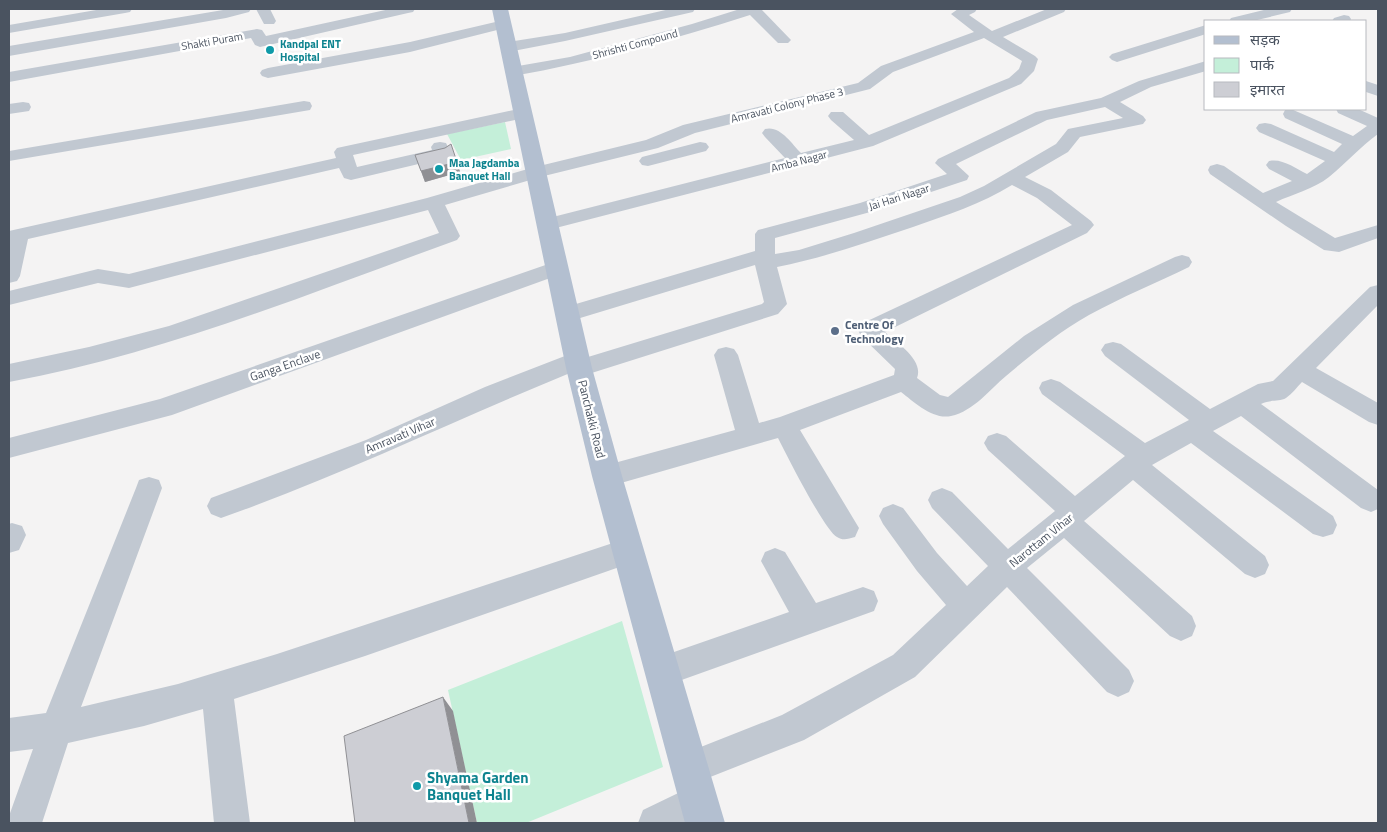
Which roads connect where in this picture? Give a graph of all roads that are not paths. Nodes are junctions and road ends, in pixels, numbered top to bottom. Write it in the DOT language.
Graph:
graph roads {
  1 [pos="125,9"];
  2 [pos="244,9"];
  3 [pos="408,9"];
  4 [pos="688,9"];
  5 [pos="753,9"];
  6 [pos="941,9"];
  7 [pos="1059,9"];
  8 [pos="1285,9"];
  9 [pos="660,11"];
  10 [pos="1240,20"];
  11 [pos="979,25"];
  12 [pos="9,28"];
  13 [pos="1204,30"];
  14 [pos="506,38"];
  15 [pos="783,40"];
  16 [pos="9,51"];
  17 [pos="1117,57"];
  18 [pos="1204,67"];
  19 [pos="268,73"];
  20 [pos="9,77"];
  21 [pos="1106,102"];
  22 [pos="304,106"];
  23 [pos="1346,110"];
  24 [pos="523,113"];
  25 [pos="1290,114"];
  26 [pos="837,116"];
  27 [pos="1378,125"];
  28 [pos="1265,128"];
  29 [pos="772,133"];
  30 [pos="867,142"];
  31 [pos="1354,143"];
  32 [pos="700,147"];
  33 [pos="9,156"];
  34 [pos="1336,159"];
  35 [pos="798,161"];
  36 [pos="1275,165"];
  37 [pos="1217,170"];
  38 [pos="1012,178"];
  39 [pos="539,180"];
  40 [pos="1307,182"];
  41 [pos="1263,200"];
  42 [pos="434,202"];
  43 [pos="548,224"];
  44 [pos="1378,231"];
  45 [pos="14,236"];
  46 [pos="765,259"];
  47 [pos="1182,262"];
  48 [pos="557,268"];
  49 [pos="9,276"];
  50 [pos="1378,292"];
  51 [pos="9,298"];
  52 [pos="567,314"];
  53 [pos="1113,350"];
  54 [pos="726,355"];
  55 [pos="578,364"];
  56 [pos="1299,369"];
  57 [pos="9,373"];
  58 [pos="904,381"];
  59 [pos="1050,388"];
  60 [pos="1242,404"];
  61 [pos="1378,415"];
  62 [pos="784,426"];
  63 [pos="1201,426"];
  64 [pos="750,436"];
  65 [pos="997,443"];
  66 [pos="9,448"];
  67 [pos="1138,461"];
  68 [pos="607,476"];
  69 [pos="148,488"];
  70 [pos="942,500"];
  71 [pos="1371,500"];
  72 [pos="221,506"];
  73 [pos="893,516"];
  74 [pos="1070,516"];
  75 [pos="1323,525"];
  76 [pos="845,528"];
  77 [pos="628,551"];
  78 [pos="775,561"];
  79 [pos="1255,565"];
  80 [pos="1007,567"];
  81 [pos="863,601"];
  82 [pos="966,606"];
  83 [pos="810,620"];
  84 [pos="1181,626"];
  85 [pos="662,671"];
  86 [pos="1118,681"];
  87 [pos="218,689"];
  88 [pos="56,730"];
  89 [pos="9,735"];
  90 [pos="690,768"];
  91 [pos="702,812"];
  92 [pos="24,823"];
  93 [pos="232,823"];
  94 [pos="656,823"];
  1 -- 12 [label="street"];
  2 -- 16 [label="street"];
  3 -- 20 [label="street, Shakti Puram"];
  4 -- 9 [label="street"];
  5 -- 14 [label="street, Shrishti Compound"];
  5 -- 15 [label="street"];
  6 -- 11 [label="street"];
  7 -- 11 [label="street"];
  8 -- 10 [label="street"];
  9 -- 14 [label="street"];
  11 -- 30 [label="street, Amba Nagar"];
  11 -- 39 [label="street, Amravati Colony Phase 3"];
  13 -- 17 [label="street"];
  14 -- 19 [label="street"];
  14 -- 24 [label="main road, Panchakki Road"];
  18 -- 21 [label="street, Jai Hari Nagar"];
  21 -- 38 [label="street"];
  21 -- 46 [label="street, Jai Hari Nagar"];
  22 -- 33 [label="street"];
  23 -- 27 [label="street"];
  24 -- 39 [label="main road, Panchakki Road"];
  24 -- 45 [label="street"];
  25 -- 31 [label="street"];
  26 -- 30 [label="street"];
  27 -- 31 [label="street"];
  28 -- 34 [label="street"];
  29 -- 35 [label="street"];
  30 -- 35 [label="street, Amba Nagar"];
  31 -- 34 [label="street"];
  32 -- 39 [label="street"];
  34 -- 40 [label="street"];
  35 -- 43 [label="street, Amba Nagar"];
  36 -- 40 [label="street"];
  37 -- 41 [label="street"];
  38 -- 46 [label="street"];
  38 -- 58 [label="street"];
  39 -- 42 [label="street"];
  39 -- 43 [label="main road, Panchakki Road"];
  40 -- 41 [label="street"];
  41 -- 44 [label="street"];
  42 -- 51 [label="street"];
  42 -- 57 [label="street"];
  43 -- 48 [label="main road, Panchakki Road"];
  45 -- 49 [label="street"];
  46 -- 52 [label="street"];
  46 -- 55 [label="street, Amravati Vihar"];
  47 -- 58 [label="street"];
  48 -- 52 [label="main road, Panchakki Road"];
  48 -- 66 [label="street, Ganga Enclave"];
  50 -- 56 [label="street, Narottam Vihar"];
  52 -- 55 [label="main road, Panchakki Road"];
  53 -- 63 [label="street"];
  54 -- 64 [label="street"];
  55 -- 68 [label="main road, Panchakki Road"];
  55 -- 72 [label="street, Amravati Vihar"];
  56 -- 60 [label="street, Narottam Vihar"];
  56 -- 61 [label="street"];
  58 -- 62 [label="street"];
  59 -- 67 [label="street"];
  60 -- 63 [label="street, Narottam Vihar"];
  60 -- 71 [label="street"];
  62 -- 64 [label="street"];
  62 -- 76 [label="street"];
  63 -- 67 [label="street, Narottam Vihar"];
  63 -- 75 [label="street"];
  64 -- 68 [label="street"];
  65 -- 74 [label="street"];
  67 -- 74 [label="street, Narottam Vihar"];
  67 -- 79 [label="street"];
  68 -- 77 [label="main road, Panchakki Road"];
  69 -- 88 [label="street"];
  70 -- 80 [label="street"];
  73 -- 82 [label="street"];
  74 -- 80 [label="street, Narottam Vihar"];
  74 -- 84 [label="street"];
  77 -- 85 [label="main road, Panchakki Road"];
  77 -- 87 [label="street"];
  78 -- 83 [label="street"];
  80 -- 82 [label="street, Narottam Vihar"];
  80 -- 86 [label="street"];
  81 -- 83 [label="street"];
  82 -- 90 [label="street, Narottam Vihar"];
  83 -- 85 [label="street"];
  85 -- 90 [label="main road, Panchakki Road"];
  87 -- 88 [label="street"];
  87 -- 93 [label="street"];
  88 -- 89 [label="street"];
  88 -- 92 [label="street"];
  90 -- 91 [label="main road, Panchakki Road"];
  91 -- 94 [label="street"];
}
